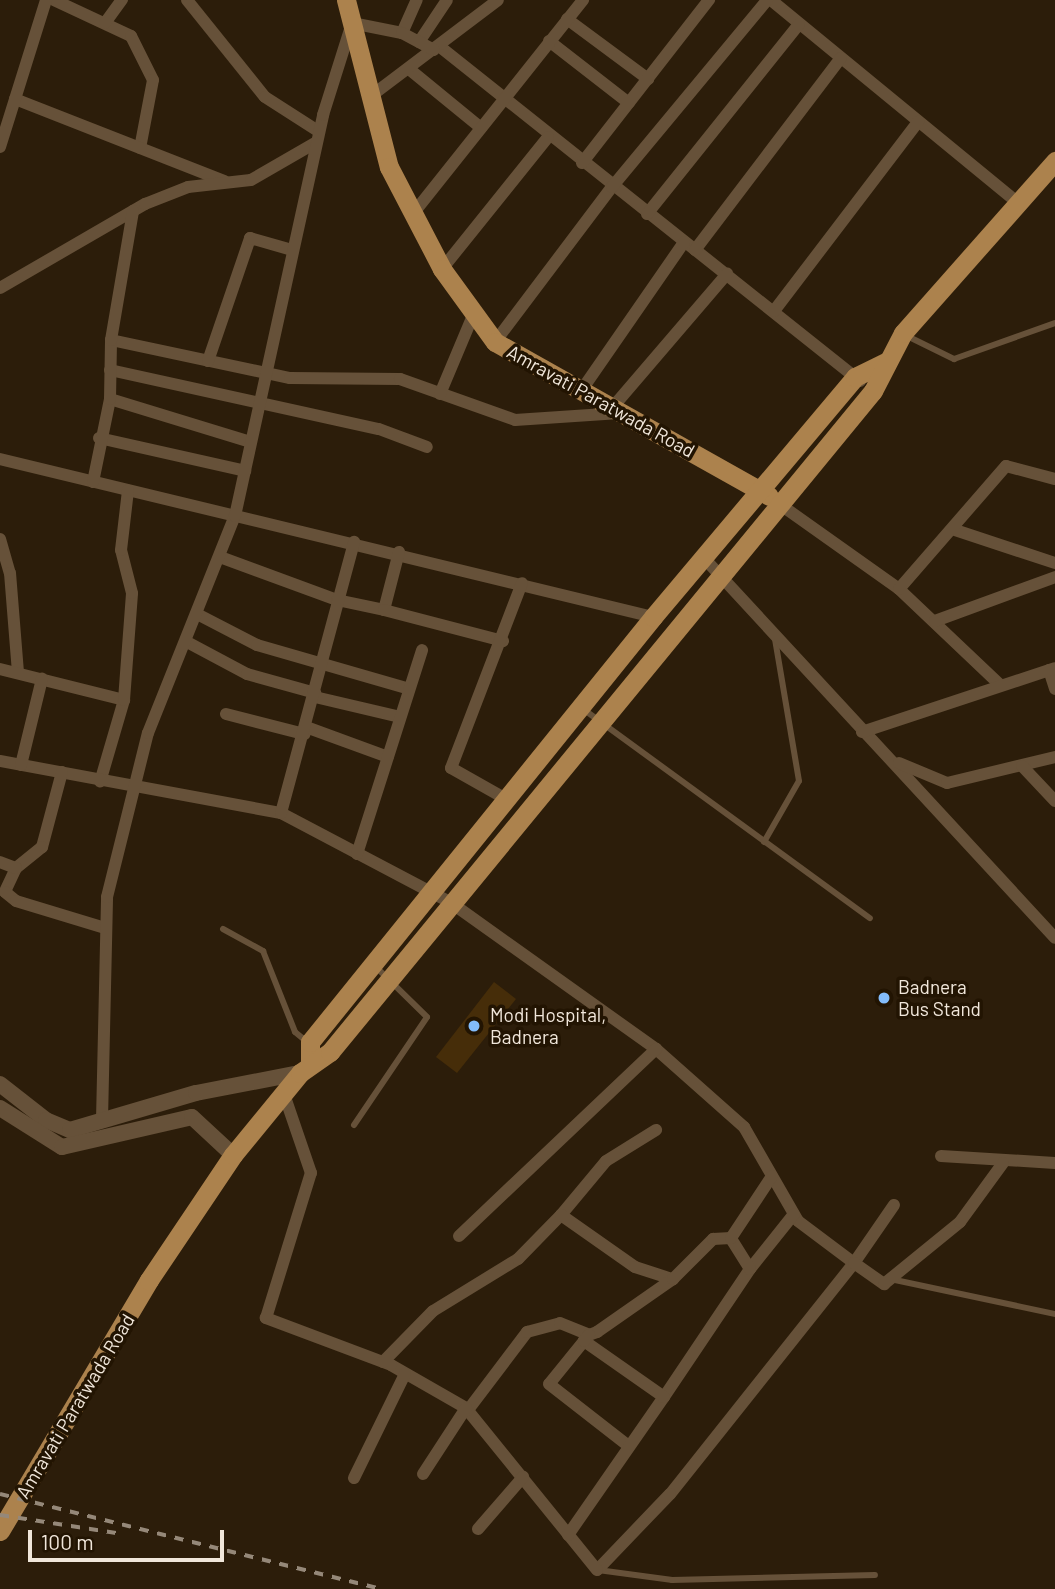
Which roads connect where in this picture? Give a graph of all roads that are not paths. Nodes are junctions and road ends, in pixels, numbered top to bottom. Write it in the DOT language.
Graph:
graph roads {
  1 [pos="46,0"];
  2 [pos="122,0"];
  3 [pos="187,0"];
  4 [pos="346,0"];
  5 [pos="417,0"];
  6 [pos="447,0"];
  7 [pos="498,0"];
  8 [pos="583,0"];
  9 [pos="709,0"];
  10 [pos="769,0"];
  11 [pos="60,1"];
  12 [pos="567,19"];
  13 [pos="105,23"];
  14 [pos="352,23"];
  15 [pos="799,24"];
  16 [pos="402,33"];
  17 [pos="549,41"];
  18 [pos="419,42"];
  19 [pos="436,48"];
  20 [pos="841,58"];
  21 [pos="409,69"];
  22 [pos="648,79"];
  23 [pos="371,96"];
  24 [pos="503,100"];
  25 [pos="629,103"];
  26 [pos="9,104"];
  27 [pos="918,122"];
  28 [pos="481,128"];
  29 [pos="317,137"];
  30 [pos="548,137"];
  31 [pos="0,147"];
  32 [pos="140,148"];
  33 [pos="1055,161"];
  34 [pos="582,163"];
  35 [pos="227,183"];
  36 [pos="612,187"];
  37 [pos="1019,204"];
  38 [pos="132,211"];
  39 [pos="648,214"];
  40 [pos="412,215"];
  41 [pos="690,246"];
  42 [pos="289,249"];
  43 [pos="442,269"];
  44 [pos="727,274"];
  45 [pos="0,288"];
  46 [pos="774,311"];
  47 [pos="474,313"];
  48 [pos="1055,323"];
  49 [pos="903,333"];
  50 [pos="111,340"];
  51 [pos="495,342"];
  52 [pos="208,360"];
  53 [pos="887,362"];
  54 [pos="110,370"];
  55 [pos="265,373"];
  56 [pos="855,377"];
  57 [pos="581,391"];
  58 [pos="873,391"];
  59 [pos="440,394"];
  60 [pos="110,398"];
  61 [pos="259,407"];
  62 [pos="616,410"];
  63 [pos="99,438"];
  64 [pos="251,442"];
  65 [pos="428,447"];
  66 [pos="0,459"];
  67 [pos="245,471"];
  68 [pos="1055,479"];
  69 [pos="93,482"];
  70 [pos="128,490"];
  71 [pos="760,490"];
  72 [pos="778,503"];
  73 [pos="235,516"];
  74 [pos="952,529"];
  75 [pos="0,539"];
  76 [pos="354,542"];
  77 [pos="399,551"];
  78 [pos="220,557"];
  79 [pos="704,558"];
  80 [pos="1055,564"];
  81 [pos="722,574"];
  82 [pos="1055,577"];
  83 [pos="523,583"];
  84 [pos="899,589"];
  85 [pos="337,600"];
  86 [pos="384,610"];
  87 [pos="198,615"];
  88 [pos="653,617"];
  89 [pos="935,621"];
  90 [pos="774,638"];
  91 [pos="503,641"];
  92 [pos="187,642"];
  93 [pos="422,650"];
  94 [pos="318,661"];
  95 [pos="0,669"];
  96 [pos="1052,669"];
  97 [pos="18,673"];
  98 [pos="42,679"];
  99 [pos="1000,685"];
  100 [pos="409,689"];
  101 [pos="1055,689"];
  102 [pos="315,695"];
  103 [pos="124,700"];
  104 [pos="580,707"];
  105 [pos="226,714"];
  106 [pos="400,716"];
  107 [pos="597,720"];
  108 [pos="305,730"];
  109 [pos="862,732"];
  110 [pos="388,757"];
  111 [pos="1055,757"];
  112 [pos="892,759"];
  113 [pos="0,761"];
  114 [pos="21,765"];
  115 [pos="1022,766"];
  116 [pos="62,772"];
  117 [pos="100,782"];
  118 [pos="132,786"];
  119 [pos="506,799"];
  120 [pos="1055,801"];
  121 [pos="281,813"];
  122 [pos="764,842"];
  123 [pos="357,854"];
  124 [pos="0,862"];
  125 [pos="16,868"];
  126 [pos="428,890"];
  127 [pos="450,902"];
  128 [pos="870,918"];
  129 [pos="105,928"];
  130 [pos="223,929"];
  131 [pos="1055,938"];
  132 [pos="372,964"];
  133 [pos="390,976"];
  134 [pos="656,1049"];
  135 [pos="307,1059"];
  136 [pos="0,1084"];
  137 [pos="197,1093"];
  138 [pos="284,1094"];
  139 [pos="0,1108"];
  140 [pos="192,1117"];
  141 [pos="102,1119"];
  142 [pos="354,1125"];
  143 [pos="656,1130"];
  144 [pos="233,1155"];
  145 [pos="941,1156"];
  146 [pos="1003,1163"];
  147 [pos="1055,1163"];
  148 [pos="772,1177"];
  149 [pos="894,1205"];
  150 [pos="794,1214"];
  151 [pos="561,1215"];
  152 [pos="458,1236"];
  153 [pos="731,1238"];
  154 [pos="854,1264"];
  155 [pos="750,1269"];
  156 [pos="673,1279"];
  157 [pos="895,1280"];
  158 [pos="1055,1314"];
  159 [pos="587,1338"];
  160 [pos="383,1362"];
  161 [pos="405,1374"];
  162 [pos="664,1397"];
  163 [pos="467,1409"];
  164 [pos="626,1444"];
  165 [pos="423,1474"];
  166 [pos="523,1477"];
  167 [pos="354,1478"];
  168 [pos="478,1529"];
  169 [pos="0,1531"];
  170 [pos="568,1535"];
  171 [pos="597,1570"];
  172 [pos="875,1575"];
  1 -- 26 [label="street"];
  2 -- 13 [label="street"];
  3 -- 29 [label="street"];
  4 -- 14 [label="main road, Amravati Paratwada Road"];
  5 -- 16 [label="street"];
  6 -- 18 [label="street"];
  7 -- 19 [label="street"];
  8 -- 12 [label="street"];
  9 -- 22 [label="street"];
  10 -- 15 [label="street"];
  10 -- 36 [label="street"];
  11 -- 13 [label="street"];
  12 -- 17 [label="street"];
  12 -- 22 [label="street"];
  13 -- 32 [label="street"];
  14 -- 16 [label="street"];
  14 -- 23 [label="main road, Amravati Paratwada Road"];
  14 -- 29 [label="street"];
  15 -- 20 [label="street"];
  15 -- 39 [label="street"];
  16 -- 18 [label="street"];
  17 -- 24 [label="street"];
  17 -- 25 [label="street"];
  18 -- 19 [label="street"];
  19 -- 21 [label="street"];
  19 -- 24 [label="street"];
  20 -- 27 [label="street"];
  20 -- 41 [label="street"];
  21 -- 23 [label="street"];
  21 -- 28 [label="street"];
  22 -- 25 [label="street"];
  23 -- 40 [label="main road, Amravati Paratwada Road"];
  24 -- 28 [label="street"];
  24 -- 30 [label="street"];
  25 -- 34 [label="street"];
  26 -- 31 [label="street"];
  26 -- 32 [label="street"];
  27 -- 37 [label="street"];
  27 -- 46 [label="street"];
  28 -- 40 [label="street"];
  29 -- 35 [label="street"];
  29 -- 42 [label="street"];
  30 -- 34 [label="street"];
  30 -- 43 [label="street"];
  32 -- 35 [label="street"];
  33 -- 37 [label="main road"];
  34 -- 36 [label="street"];
  35 -- 38 [label="street"];
  36 -- 39 [label="street"];
  36 -- 51 [label="street"];
  37 -- 49 [label="main road"];
  38 -- 45 [label="street"];
  38 -- 50 [label="street"];
  39 -- 41 [label="street"];
  40 -- 43 [label="main road, Amravati Paratwada Road"];
  41 -- 44 [label="street"];
  41 -- 57 [label="street"];
  42 -- 52 [label="street"];
  42 -- 55 [label="street"];
  43 -- 47 [label="main road, Amravati Paratwada Road"];
  44 -- 46 [label="street"];
  44 -- 62 [label="street"];
  46 -- 56 [label="street"];
  47 -- 51 [label="main road, Amravati Paratwada Road"];
  47 -- 59 [label="street"];
  48 -- 49 [label="lane"];
  49 -- 53 [label="main road"];
  50 -- 52 [label="street"];
  50 -- 54 [label="street"];
  51 -- 57 [label="main road, Amravati Paratwada Road"];
  52 -- 55 [label="street"];
  53 -- 56 [label="main road"];
  53 -- 58 [label="main road"];
  54 -- 60 [label="street"];
  54 -- 61 [label="street"];
  55 -- 59 [label="street"];
  55 -- 61 [label="street"];
  56 -- 58 [label="street"];
  56 -- 71 [label="main road, Amravati Paratwada Road"];
  57 -- 62 [label="main road, Amravati Paratwada Road"];
  58 -- 72 [label="main road"];
  59 -- 62 [label="street"];
  60 -- 63 [label="street"];
  60 -- 64 [label="street"];
  61 -- 64 [label="street"];
  61 -- 65 [label="street"];
  62 -- 71 [label="main road, Amravati Paratwada Road"];
  63 -- 67 [label="street"];
  63 -- 69 [label="street"];
  64 -- 67 [label="street"];
  66 -- 69 [label="street"];
  67 -- 73 [label="street"];
  68 -- 74 [label="street"];
  69 -- 70 [label="street"];
  70 -- 73 [label="street"];
  70 -- 103 [label="street"];
  71 -- 72 [label="main road, Amravati Paratwada Road"];
  71 -- 79 [label="main road, Amravati Paratwada Road"];
  72 -- 81 [label="main road"];
  72 -- 84 [label="street"];
  73 -- 76 [label="street"];
  73 -- 78 [label="street"];
  74 -- 80 [label="street"];
  74 -- 84 [label="street"];
  75 -- 97 [label="street"];
  76 -- 77 [label="street"];
  76 -- 85 [label="street"];
  77 -- 83 [label="street"];
  77 -- 86 [label="street"];
  78 -- 85 [label="street"];
  78 -- 87 [label="street"];
  79 -- 81 [label="street"];
  79 -- 88 [label="main road, Amravati Paratwada Road"];
  81 -- 90 [label="street"];
  81 -- 107 [label="main road"];
  82 -- 89 [label="street"];
  83 -- 88 [label="street"];
  83 -- 91 [label="street"];
  84 -- 89 [label="street"];
  85 -- 86 [label="street"];
  85 -- 94 [label="street"];
  86 -- 91 [label="street"];
  87 -- 92 [label="street"];
  87 -- 94 [label="street"];
  88 -- 104 [label="main road, Amravati Paratwada Road"];
  89 -- 99 [label="street"];
  90 -- 109 [label="street"];
  90 -- 122 [label="lane"];
  91 -- 119 [label="street"];
  92 -- 102 [label="street"];
  92 -- 118 [label="street"];
  93 -- 100 [label="street"];
  94 -- 100 [label="street"];
  94 -- 102 [label="street"];
  95 -- 97 [label="street"];
  96 -- 99 [label="street"];
  96 -- 101 [label="street"];
  97 -- 98 [label="street"];
  98 -- 103 [label="street"];
  98 -- 114 [label="street"];
  99 -- 109 [label="street"];
  100 -- 106 [label="street"];
  102 -- 106 [label="street"];
  102 -- 108 [label="street"];
  103 -- 117 [label="street"];
  104 -- 107 [label="lane"];
  104 -- 119 [label="main road, Amravati Paratwada Road"];
  105 -- 108 [label="street"];
  106 -- 110 [label="street"];
  107 -- 122 [label="lane"];
  107 -- 127 [label="main road"];
  108 -- 110 [label="street"];
  108 -- 121 [label="street"];
  109 -- 112 [label="street"];
  110 -- 123 [label="street"];
  111 -- 115 [label="street"];
  112 -- 115 [label="street"];
  112 -- 131 [label="street"];
  113 -- 114 [label="street"];
  114 -- 116 [label="street"];
  115 -- 120 [label="street"];
  116 -- 117 [label="street"];
  116 -- 125 [label="street"];
  117 -- 118 [label="street"];
  118 -- 121 [label="street"];
  118 -- 129 [label="street"];
  119 -- 126 [label="main road, Amravati Paratwada Road"];
  121 -- 123 [label="street"];
  122 -- 128 [label="lane"];
  123 -- 126 [label="street"];
  124 -- 125 [label="street"];
  125 -- 129 [label="street"];
  126 -- 127 [label="street"];
  126 -- 132 [label="main road, Amravati Paratwada Road"];
  127 -- 133 [label="main road"];
  127 -- 134 [label="street"];
  129 -- 141 [label="street"];
  130 -- 135 [label="lane"];
  132 -- 133 [label="lane"];
  132 -- 135 [label="main road, Amravati Paratwada Road"];
  133 -- 135 [label="main road"];
  133 -- 142 [label="lane"];
  134 -- 148 [label="street"];
  134 -- 152 [label="street"];
  135 -- 137 [label="street"];
  135 -- 138 [label="main road, Amravati Paratwada Road"];
  136 -- 141 [label="street"];
  137 -- 140 [label="street"];
  137 -- 141 [label="street"];
  138 -- 144 [label="main road, Amravati Paratwada Road"];
  138 -- 160 [label="street"];
  139 -- 140 [label="street"];
  140 -- 144 [label="street"];
  143 -- 151 [label="street"];
  144 -- 169 [label="main road, Amravati Paratwada Road"];
  145 -- 146 [label="street"];
  146 -- 147 [label="street"];
  146 -- 157 [label="street"];
  148 -- 150 [label="street"];
  148 -- 153 [label="street"];
  149 -- 154 [label="street"];
  150 -- 154 [label="street"];
  150 -- 155 [label="street"];
  151 -- 156 [label="street"];
  151 -- 160 [label="street"];
  153 -- 155 [label="street"];
  153 -- 156 [label="street"];
  154 -- 157 [label="street"];
  154 -- 171 [label="street"];
  155 -- 162 [label="street"];
  156 -- 159 [label="street"];
  157 -- 158 [label="lane"];
  159 -- 162 [label="street"];
  159 -- 163 [label="street"];
  159 -- 164 [label="street"];
  160 -- 161 [label="street"];
  161 -- 163 [label="street"];
  161 -- 167 [label="street"];
  162 -- 164 [label="street"];
  163 -- 165 [label="street"];
  163 -- 166 [label="street"];
  164 -- 170 [label="street"];
  166 -- 168 [label="street"];
  166 -- 170 [label="street"];
  170 -- 171 [label="street"];
  171 -- 172 [label="lane"];
}
